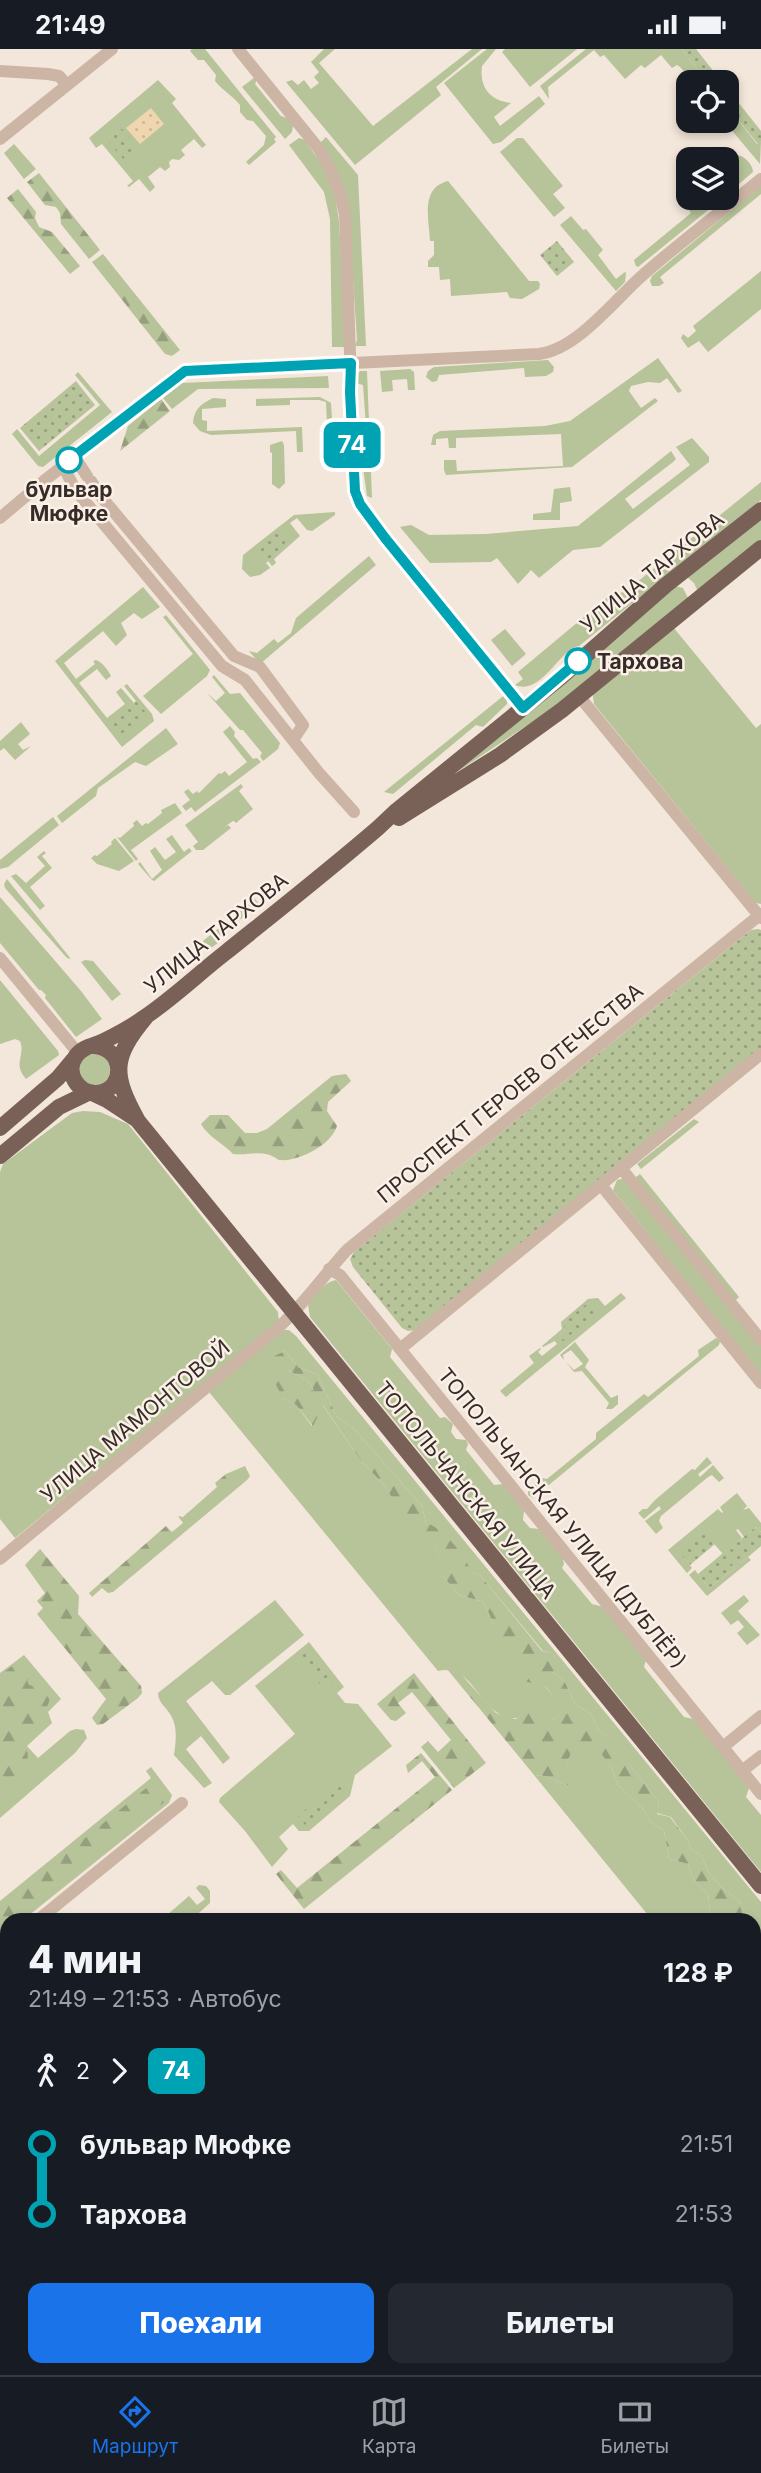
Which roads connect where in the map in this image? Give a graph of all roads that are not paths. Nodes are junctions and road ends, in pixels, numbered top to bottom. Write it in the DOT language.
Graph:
graph roads {
  1 [pos="112,49"];
  2 [pos="238,49"];
  3 [pos="0,71"];
  4 [pos="67,85"];
  5 [pos="0,139"];
  6 [pos="761,179"];
  7 [pos="351,363"];
  8 [pos="74,456"];
  9 [pos="63,465"];
  10 [pos="761,510"];
  11 [pos="0,519"];
  12 [pos="761,548"];
  13 [pos="666,585"];
  14 [pos="693,603"];
  15 [pos="579,696"];
  16 [pos="523,708"];
  17 [pos="293,740"];
  18 [pos="354,813"];
  19 [pos="378,828"];
  20 [pos="760,916"];
  21 [pos="0,958"];
  22 [pos="146,1017"];
  23 [pos="81,1053"];
  24 [pos="761,1054"];
  25 [pos="119,1067"];
  26 [pos="90,1092"];
  27 [pos="138,1121"];
  28 [pos="0,1130"];
  29 [pos="5,1151"];
  30 [pos="621,1168"];
  31 [pos="601,1185"];
  32 [pos="329,1269"];
  33 [pos="294,1313"];
  34 [pos="761,1340"];
  35 [pos="400,1349"];
  36 [pos="761,1383"];
  37 [pos="0,1559"];
  38 [pos="761,1716"];
  39 [pos="723,1747"];
  40 [pos="761,1756"];
  41 [pos="742,1771"];
  42 [pos="761,1794"];
  43 [pos="182,1803"];
  44 [pos="761,1887"];
  45 [pos="47,1913"];
  1 -- 4 [label="street"];
  2 -- 7 [label="street"];
  3 -- 4 [label="street"];
  4 -- 5 [label="street"];
  6 -- 7 [label="street"];
  7 -- 8 [label="street"];
  7 -- 16 [label="street"];
  8 -- 9 [label="street"];
  8 -- 17 [label="street"];
  9 -- 11 [label="street"];
  9 -- 17 [label="street"];
  10 -- 13 [label="main road, УЛИЦА ТАРХОВА"];
  12 -- 14 [label="main road, УЛИЦА ТАРХОВА"];
  13 -- 14 [label="main road"];
  13 -- 16 [label="main road, УЛИЦА ТАРХОВА"];
  14 -- 15 [label="main road, УЛИЦА ТАРХОВА"];
  15 -- 19 [label="main road, УЛИЦА ТАРХОВА"];
  15 -- 20 [label="street"];
  16 -- 19 [label="main road, УЛИЦА ТАРХОВА"];
  17 -- 18 [label="street"];
  19 -- 22 [label="main road, УЛИЦА ТАРХОВА"];
  20 -- 32 [label="street, ПРОСПЕКТ ГЕРОЕВ ОТЕЧЕСТВА"];
  21 -- 23 [label="street"];
  22 -- 23 [label="main road, УЛИЦА ТАРХОВА"];
  22 -- 25 [label="main road, УЛИЦА ТАРХОВА"];
  23 -- 25 [label="main road"];
  23 -- 26 [label="main road"];
  23 -- 28 [label="main road, УЛИЦА ТАРХОВА"];
  24 -- 30 [label="street"];
  25 -- 26 [label="main road"];
  25 -- 27 [label="main road, ТОПОЛЬЧАНСКАЯ УЛИЦА"];
  26 -- 27 [label="main road, ТОПОЛЬЧАНСКАЯ УЛИЦА"];
  26 -- 29 [label="main road"];
  27 -- 33 [label="main road, ТОПОЛЬЧАНСКАЯ УЛИЦА"];
  28 -- 29 [label="main road"];
  30 -- 31 [label="street"];
  30 -- 34 [label="street"];
  31 -- 35 [label="street"];
  31 -- 36 [label="street"];
  32 -- 33 [label="street, ПРОСПЕКТ ГЕРОЕВ ОТЕЧЕСТВА"];
  32 -- 35 [label="street, ТОПОЛЬЧАНСКАЯ УЛИЦА (ДУБЛЁР)"];
  33 -- 37 [label="street, УЛИЦА МАМОНТОВОЙ"];
  33 -- 44 [label="main road, ТОПОЛЬЧАНСКАЯ УЛИЦА"];
  35 -- 39 [label="street, ТОПОЛЬЧАНСКАЯ УЛИЦА (ДУБЛЁР)"];
  38 -- 39 [label="street"];
  39 -- 41 [label="street, ТОПОЛЬЧАНСКАЯ УЛИЦА (ДУБЛЁР)"];
  40 -- 41 [label="street"];
  41 -- 42 [label="street, ТОПОЛЬЧАНСКАЯ УЛИЦА (ДУБЛЁР)"];
  43 -- 45 [label="street"];
}
